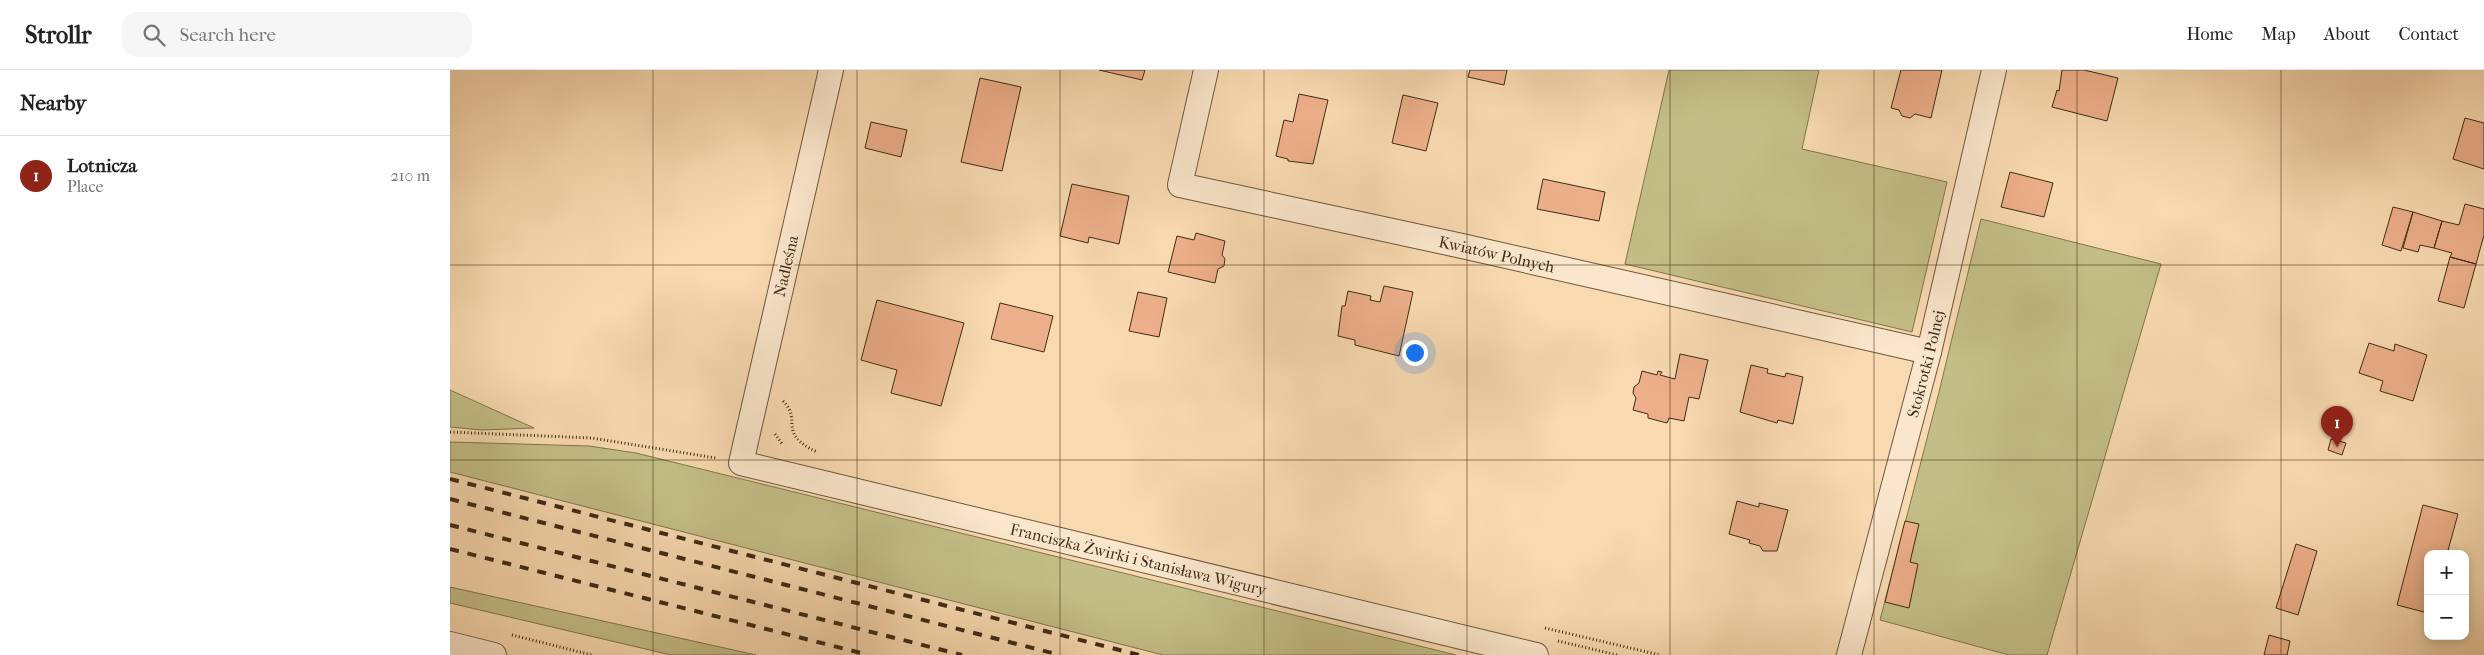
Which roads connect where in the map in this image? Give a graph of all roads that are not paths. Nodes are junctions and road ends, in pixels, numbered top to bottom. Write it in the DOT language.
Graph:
graph roads {
  1 [pos="831,70"];
  2 [pos="1206,70"];
  3 [pos="1994,70"];
  4 [pos="1929,352"];
  5 [pos="741,463"];
  6 [pos="450,644"];
  7 [pos="1544,647"];
  8 [pos="494,655"];
  9 [pos="1849,655"];
  1 -- 5 [label="street, Nadleśna"];
  2 -- 4 [label="street, Kwiatów Polnych"];
  3 -- 4 [label="street, Stokrotki Polnej"];
  4 -- 9 [label="street, Stokrotki Polnej"];
  5 -- 7 [label="street, Franciszka Żwirki i Stanisława Wigury"];
  6 -- 8 [label="street"];
}
